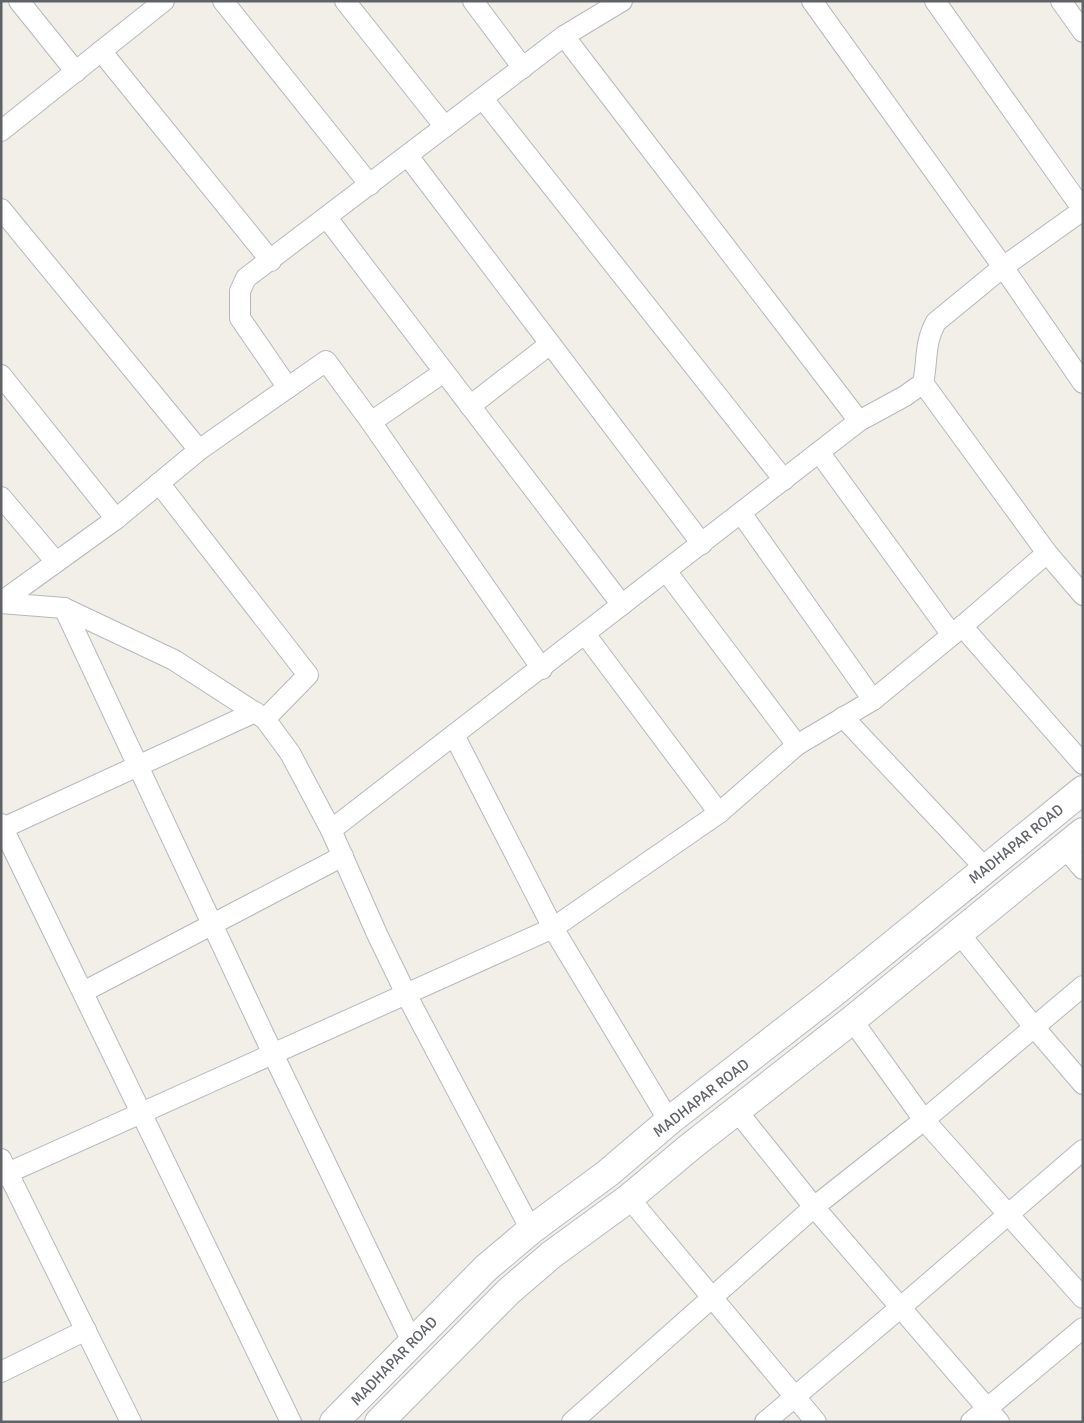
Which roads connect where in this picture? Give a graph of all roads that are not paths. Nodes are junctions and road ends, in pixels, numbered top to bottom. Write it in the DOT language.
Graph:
graph roads {
  1 [pos="19,1"];
  2 [pos="223,1"];
  3 [pos="345,1"];
  4 [pos="473,1"];
  5 [pos="622,1"];
  6 [pos="812,1"];
  7 [pos="935,1"];
  8 [pos="1061,1"];
  9 [pos="158,3"];
  10 [pos="1083,32"];
  11 [pos="564,36"];
  12 [pos="101,51"];
  13 [pos="523,68"];
  14 [pos="76,72"];
  15 [pos="483,99"];
  16 [pos="446,127"];
  17 [pos="1,131"];
  18 [pos="408,156"];
  19 [pos="370,185"];
  20 [pos="1,209"];
  21 [pos="1083,210"];
  22 [pos="326,218"];
  23 [pos="271,261"];
  24 [pos="1003,267"];
  25 [pos="550,344"];
  26 [pos="444,372"];
  27 [pos="1,376"];
  28 [pos="923,383"];
  29 [pos="1083,383"];
  30 [pos="288,388"];
  31 [pos="470,406"];
  32 [pos="859,421"];
  33 [pos="371,422"];
  34 [pos="199,450"];
  35 [pos="819,452"];
  36 [pos="784,480"];
  37 [pos="159,483"];
  38 [pos="1,497"];
  39 [pos="741,513"];
  40 [pos="116,519"];
  41 [pos="702,544"];
  42 [pos="1047,554"];
  43 [pos="56,562"];
  44 [pos="666,571"];
  45 [pos="1083,595"];
  46 [pos="1,602"];
  47 [pos="622,605"];
  48 [pos="64,608"];
  49 [pos="957,631"];
  50 [pos="585,634"];
  51 [pos="542,668"];
  52 [pos="873,700"];
  53 [pos="260,716"];
  54 [pos="843,717"];
  55 [pos="454,735"];
  56 [pos="798,745"];
  57 [pos="1083,764"];
  58 [pos="138,766"];
  59 [pos="1083,790"];
  60 [pos="720,813"];
  61 [pos="2,827"];
  62 [pos="331,830"];
  63 [pos="1074,840"];
  64 [pos="343,856"];
  65 [pos="985,868"];
  66 [pos="1083,868"];
  67 [pos="213,925"];
  68 [pos="552,928"];
  69 [pos="959,933"];
  70 [pos="1083,986"];
  71 [pos="83,992"];
  72 [pos="406,994"];
  73 [pos="852,1020"];
  74 [pos="1034,1027"];
  75 [pos="273,1054"];
  76 [pos="1083,1084"];
  77 [pos="737,1111"];
  78 [pos="142,1113"];
  79 [pos="924,1120"];
  80 [pos="670,1121"];
  81 [pos="1083,1150"];
  82 [pos="4,1170"];
  83 [pos="628,1198"];
  84 [pos="814,1208"];
  85 [pos="1008,1215"];
  86 [pos="531,1230"];
  87 [pos="712,1298"];
  88 [pos="1083,1298"];
  89 [pos="901,1307"];
  90 [pos="1083,1328"];
  91 [pos="86,1330"];
  92 [pos="412,1342"];
  93 [pos="1,1372"];
  94 [pos="795,1396"];
  95 [pos="993,1415"];
  96 [pos="132,1422"];
  97 [pos="291,1422"];
  98 [pos="334,1422"];
  99 [pos="380,1422"];
  100 [pos="572,1422"];
  101 [pos="765,1422"];
  102 [pos="816,1422"];
  103 [pos="971,1422"];
  1 -- 14 [label="street"];
  2 -- 19 [label="street"];
  3 -- 16 [label="street"];
  4 -- 13 [label="street"];
  5 -- 11 [label="street"];
  6 -- 24 [label="street"];
  7 -- 21 [label="street"];
  8 -- 10 [label="street"];
  9 -- 12 [label="street"];
  11 -- 13 [label="street"];
  11 -- 32 [label="street"];
  12 -- 14 [label="street"];
  12 -- 23 [label="street"];
  13 -- 15 [label="street"];
  14 -- 17 [label="street"];
  15 -- 16 [label="street"];
  15 -- 36 [label="street"];
  16 -- 18 [label="street"];
  18 -- 19 [label="street"];
  18 -- 25 [label="street"];
  19 -- 22 [label="street"];
  20 -- 34 [label="street"];
  21 -- 24 [label="street"];
  22 -- 23 [label="street"];
  22 -- 26 [label="street"];
  23 -- 30 [label="street"];
  24 -- 28 [label="street"];
  24 -- 29 [label="street"];
  25 -- 31 [label="street"];
  25 -- 41 [label="street"];
  26 -- 31 [label="street"];
  26 -- 33 [label="street"];
  27 -- 40 [label="street"];
  28 -- 32 [label="street"];
  28 -- 42 [label="street"];
  30 -- 33 [label="street"];
  30 -- 34 [label="street"];
  31 -- 47 [label="street"];
  32 -- 35 [label="street"];
  33 -- 51 [label="street"];
  34 -- 37 [label="street"];
  35 -- 36 [label="street"];
  35 -- 49 [label="street"];
  36 -- 39 [label="street"];
  37 -- 40 [label="street"];
  37 -- 53 [label="street"];
  38 -- 43 [label="street"];
  39 -- 41 [label="street"];
  39 -- 52 [label="street"];
  40 -- 43 [label="street"];
  41 -- 44 [label="street"];
  42 -- 45 [label="street"];
  42 -- 49 [label="street"];
  43 -- 46 [label="street"];
  44 -- 47 [label="street"];
  44 -- 56 [label="street"];
  46 -- 48 [label="street"];
  47 -- 50 [label="street"];
  48 -- 53 [label="street"];
  48 -- 58 [label="street"];
  49 -- 52 [label="street"];
  49 -- 57 [label="street"];
  50 -- 51 [label="street"];
  50 -- 60 [label="street"];
  51 -- 55 [label="street"];
  52 -- 54 [label="street"];
  53 -- 58 [label="street"];
  53 -- 62 [label="street"];
  54 -- 56 [label="street"];
  54 -- 65 [label="street"];
  55 -- 62 [label="street"];
  55 -- 68 [label="street"];
  56 -- 60 [label="street"];
  58 -- 61 [label="street"];
  58 -- 67 [label="street"];
  59 -- 65 [label="main road, MADHAPAR ROAD"];
  60 -- 68 [label="street"];
  61 -- 71 [label="street"];
  62 -- 64 [label="street"];
  63 -- 66 [label="street"];
  63 -- 69 [label="main road"];
  64 -- 67 [label="street"];
  64 -- 72 [label="street"];
  65 -- 80 [label="main road, MADHAPAR ROAD"];
  67 -- 71 [label="street"];
  67 -- 75 [label="street"];
  68 -- 72 [label="street"];
  68 -- 80 [label="street"];
  69 -- 73 [label="main road"];
  69 -- 74 [label="street"];
  70 -- 74 [label="street"];
  71 -- 78 [label="street"];
  72 -- 75 [label="street"];
  72 -- 86 [label="street"];
  73 -- 77 [label="main road"];
  73 -- 79 [label="street"];
  74 -- 76 [label="street"];
  74 -- 79 [label="street"];
  75 -- 78 [label="street"];
  75 -- 92 [label="street"];
  77 -- 83 [label="main road"];
  77 -- 84 [label="street"];
  78 -- 82 [label="street"];
  78 -- 97 [label="street"];
  79 -- 84 [label="street"];
  79 -- 85 [label="street"];
  80 -- 86 [label="main road, MADHAPAR ROAD"];
  81 -- 85 [label="street"];
  82 -- 91 [label="street"];
  83 -- 87 [label="street"];
  83 -- 99 [label="main road"];
  84 -- 87 [label="street"];
  84 -- 89 [label="street"];
  85 -- 88 [label="street"];
  85 -- 89 [label="street"];
  86 -- 92 [label="main road, MADHAPAR ROAD"];
  87 -- 94 [label="street"];
  87 -- 100 [label="street"];
  89 -- 94 [label="street"];
  89 -- 95 [label="street"];
  90 -- 95 [label="street"];
  91 -- 93 [label="street"];
  91 -- 96 [label="street"];
  92 -- 98 [label="main road, MADHAPAR ROAD"];
  94 -- 101 [label="street"];
  94 -- 102 [label="street"];
  95 -- 103 [label="street"];
}
